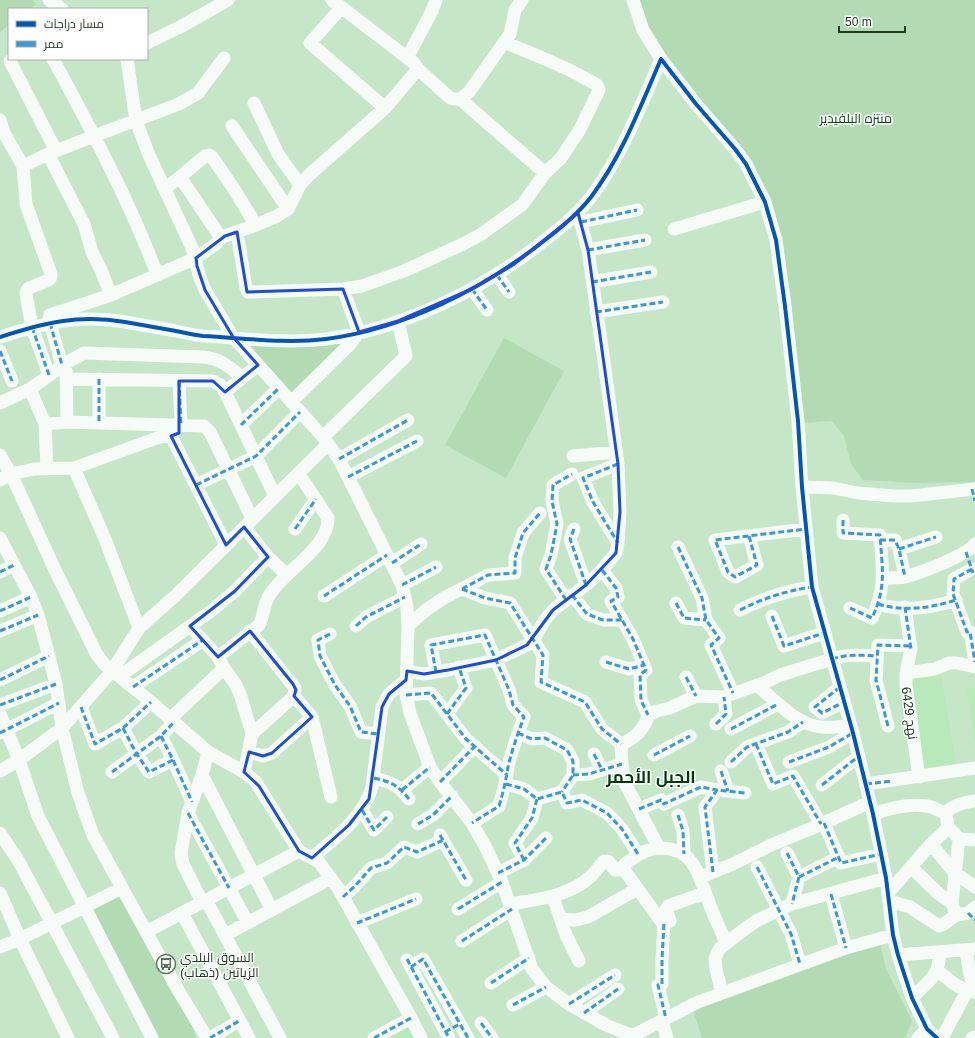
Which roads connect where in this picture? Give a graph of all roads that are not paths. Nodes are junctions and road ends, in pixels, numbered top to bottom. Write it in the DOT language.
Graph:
graph roads {
  1 [pos="48,0"];
  2 [pos="228,0"];
  3 [pos="436,0"];
  4 [pos="522,0"];
  5 [pos="633,0"];
  6 [pos="337,3"];
  7 [pos="60,8"];
  8 [pos="504,42"];
  9 [pos="148,43"];
  10 [pos="224,58"];
  11 [pos="407,58"];
  12 [pos="661,59"];
  13 [pos="54,60"];
  14 [pos="127,60"];
  15 [pos="8,62"];
  16 [pos="418,69"];
  17 [pos="460,99"];
  18 [pos="254,103"];
  19 [pos="385,108"];
  20 [pos="0,120"];
  21 [pos="136,120"];
  22 [pos="232,126"];
  23 [pos="94,136"];
  24 [pos="52,152"];
  25 [pos="23,166"];
  26 [pos="545,173"];
  27 [pos="180,177"];
  28 [pos="300,185"];
  29 [pos="166,188"];
  30 [pos="765,202"];
  31 [pos="288,209"];
  32 [pos="637,210"];
  33 [pos="579,218"];
  34 [pos="256,225"];
  35 [pos="674,229"];
  36 [pos="237,232"];
  37 [pos="221,238"];
  38 [pos="645,240"];
  39 [pos="588,250"];
  40 [pos="196,258"];
  41 [pos="651,272"];
  42 [pos="157,274"];
  43 [pos="497,275"];
  44 [pos="592,282"];
  45 [pos="343,289"];
  46 [pos="472,289"];
  47 [pos="509,292"];
  48 [pos="111,295"];
  49 [pos="663,302"];
  50 [pos="487,310"];
  51 [pos="596,312"];
  52 [pos="398,322"];
  53 [pos="50,323"];
  54 [pos="32,327"];
  55 [pos="359,332"];
  56 [pos="0,337"];
  57 [pos="233,337"];
  58 [pos="0,351"];
  59 [pos="64,364"];
  60 [pos="258,365"];
  61 [pos="2,366"];
  62 [pos="49,375"];
  63 [pos="242,377"];
  64 [pos="66,378"];
  65 [pos="99,379"];
  66 [pos="12,381"];
  67 [pos="179,381"];
  68 [pos="278,388"];
  69 [pos="30,389"];
  70 [pos="225,392"];
  71 [pos="291,402"];
  72 [pos="0,403"];
  73 [pos="300,412"];
  74 [pos="408,420"];
  75 [pos="67,422"];
  76 [pos="99,423"];
  77 [pos="45,424"];
  78 [pos="241,425"];
  79 [pos="177,429"];
  80 [pos="325,440"];
  81 [pos="417,441"];
  82 [pos="0,455"];
  83 [pos="256,456"];
  84 [pos="573,456"];
  85 [pos="617,458"];
  86 [pos="339,459"];
  87 [pos="47,468"];
  88 [pos="74,468"];
  89 [pos="228,469"];
  90 [pos="299,474"];
  91 [pos="572,474"];
  92 [pos="5,477"];
  93 [pos="348,477"];
  94 [pos="196,485"];
  95 [pos="802,487"];
  96 [pos="974,493"];
  97 [pos="276,496"];
  98 [pos="316,499"];
  99 [pos="540,513"];
  100 [pos="843,520"];
  101 [pos="248,522"];
  102 [pos="295,529"];
  103 [pos="574,529"];
  104 [pos="806,529"];
  105 [pos="749,536"];
  106 [pos="936,537"];
  107 [pos="0,538"];
  108 [pos="880,540"];
  109 [pos="618,543"];
  110 [pos="421,544"];
  111 [pos="226,545"];
  112 [pos="678,547"];
  113 [pos="971,548"];
  114 [pos="899,549"];
  115 [pos="268,557"];
  116 [pos="389,559"];
  117 [pos="14,565"];
  118 [pos="436,567"];
  119 [pos="602,570"];
  120 [pos="974,571"];
  121 [pos="0,572"];
  122 [pos="286,574"];
  123 [pos="905,577"];
  124 [pos="883,578"];
  125 [pos="586,585"];
  126 [pos="812,586"];
  127 [pos="462,589"];
  128 [pos="404,591"];
  129 [pos="324,596"];
  130 [pos="569,597"];
  131 [pos="31,598"];
  132 [pos="956,600"];
  133 [pos="676,603"];
  134 [pos="878,604"];
  135 [pos="905,607"];
  136 [pos="850,608"];
  137 [pos="740,610"];
  138 [pos="0,611"];
  139 [pos="38,616"];
  140 [pos="772,616"];
  141 [pos="622,620"];
  142 [pos="706,620"];
  143 [pos="190,626"];
  144 [pos="356,626"];
  145 [pos="408,626"];
  146 [pos="139,628"];
  147 [pos="0,631"];
  148 [pos="250,631"];
  149 [pos="824,633"];
  150 [pos="330,634"];
  151 [pos="203,640"];
  152 [pos="533,640"];
  153 [pos="911,647"];
  154 [pos="49,656"];
  155 [pos="877,656"];
  156 [pos="832,659"];
  157 [pos="496,660"];
  158 [pos="221,662"];
  159 [pos="606,662"];
  160 [pos="975,662"];
  161 [pos="644,665"];
  162 [pos="459,667"];
  163 [pos="975,667"];
  164 [pos="436,672"];
  165 [pos="906,673"];
  166 [pos="116,674"];
  167 [pos="406,674"];
  168 [pos="686,677"];
  169 [pos="0,680"];
  170 [pos="56,684"];
  171 [pos="757,685"];
  172 [pos="133,687"];
  173 [pos="840,687"];
  174 [pos="406,695"];
  175 [pos="728,695"];
  176 [pos="294,696"];
  177 [pos="696,696"];
  178 [pos="151,702"];
  179 [pos="844,702"];
  180 [pos="59,703"];
  181 [pos="778,704"];
  182 [pos="0,705"];
  183 [pos="81,707"];
  184 [pos="0,714"];
  185 [pos="447,714"];
  186 [pos="648,715"];
  187 [pos="312,717"];
  188 [pos="172,720"];
  189 [pos="802,722"];
  190 [pos="716,724"];
  191 [pos="888,726"];
  192 [pos="62,728"];
  193 [pos="123,728"];
  194 [pos="732,729"];
  195 [pos="852,730"];
  196 [pos="3,731"];
  197 [pos="518,733"];
  198 [pos="252,734"];
  199 [pos="378,734"];
  200 [pos="161,736"];
  201 [pos="690,736"];
  202 [pos="621,744"];
  203 [pos="756,744"];
  204 [pos="475,746"];
  205 [pos="208,752"];
  206 [pos="249,752"];
  207 [pos="136,753"];
  208 [pos="594,754"];
  209 [pos="654,755"];
  210 [pos="859,756"];
  211 [pos="19,760"];
  212 [pos="173,760"];
  213 [pos="732,762"];
  214 [pos="789,762"];
  215 [pos="622,764"];
  216 [pos="430,767"];
  217 [pos="975,768"];
  218 [pos="602,770"];
  219 [pos="0,771"];
  220 [pos="721,771"];
  221 [pos="112,772"];
  222 [pos="244,772"];
  223 [pos="573,775"];
  224 [pos="202,776"];
  225 [pos="919,777"];
  226 [pos="374,778"];
  227 [pos="506,779"];
  228 [pos="440,782"];
  229 [pos="866,784"];
  230 [pos="822,785"];
  231 [pos="722,790"];
  232 [pos="562,792"];
  233 [pos="745,793"];
  234 [pos="452,796"];
  235 [pos="331,797"];
  236 [pos="538,799"];
  237 [pos="975,801"];
  238 [pos="190,808"];
  239 [pos="872,808"];
  240 [pos="639,809"];
  241 [pos="362,810"];
  242 [pos="945,813"];
  243 [pos="678,814"];
  244 [pos="387,818"];
  245 [pos="472,823"];
  246 [pos="418,824"];
  247 [pos="822,824"];
  248 [pos="948,828"];
  249 [pos="0,834"];
  250 [pos="546,838"];
  251 [pos="959,839"];
  252 [pos="975,840"];
  253 [pos="931,844"];
  254 [pos="659,848"];
  255 [pos="298,851"];
  256 [pos="787,853"];
  257 [pos="638,854"];
  258 [pos="684,854"];
  259 [pos="881,854"];
  260 [pos="839,857"];
  261 [pos="312,858"];
  262 [pos="524,860"];
  263 [pos="622,867"];
  264 [pos="911,867"];
  265 [pos="757,868"];
  266 [pos="713,872"];
  267 [pos="955,873"];
  268 [pos="254,875"];
  269 [pos="701,877"];
  270 [pos="799,877"];
  271 [pos="331,878"];
  272 [pos="500,878"];
  273 [pos="886,878"];
  274 [pos="466,880"];
  275 [pos="975,887"];
  276 [pos="122,888"];
  277 [pos="229,888"];
  278 [pos="637,889"];
  279 [pos="0,893"];
  280 [pos="705,893"];
  281 [pos="831,894"];
  282 [pos="343,897"];
  283 [pos="553,897"];
  284 [pos="888,897"];
  285 [pos="416,899"];
  286 [pos="204,901"];
  287 [pos="792,904"];
  288 [pos="84,906"];
  289 [pos="511,907"];
  290 [pos="458,909"];
  291 [pos="272,910"];
  292 [pos="778,910"];
  293 [pos="965,912"];
  294 [pos="182,913"];
  295 [pos="561,919"];
  296 [pos="248,923"];
  297 [pos="357,923"];
  298 [pos="51,924"];
  299 [pos="664,924"];
  300 [pos="146,932"];
  301 [pos="225,935"];
  302 [pos="893,935"];
  303 [pos="20,939"];
  304 [pos="462,941"];
  305 [pos="726,942"];
  306 [pos="0,947"];
  307 [pos="846,948"];
  308 [pos="970,950"];
  309 [pos="941,952"];
  310 [pos="898,955"];
  311 [pos="528,958"];
  312 [pos="579,961"];
  313 [pos="800,964"];
  314 [pos="937,970"];
  315 [pos="615,975"];
  316 [pos="491,983"];
  317 [pos="546,987"];
  318 [pos="618,989"];
  319 [pos="973,990"];
  320 [pos="722,993"];
  321 [pos="912,998"];
  322 [pos="569,1004"];
  323 [pos="513,1005"];
  324 [pos="584,1013"];
  325 [pos="411,1018"];
  326 [pos="664,1020"];
  327 [pos="239,1021"];
  328 [pos="482,1023"];
  329 [pos="460,1024"];
  330 [pos="923,1034"];
  331 [pos="447,1035"];
  332 [pos="629,1037"];
  333 [pos="975,1037"];
  334 [pos="68,1038"];
  335 [pos="113,1038"];
  336 [pos="152,1038"];
  337 [pos="209,1038"];
  338 [pos="249,1038"];
  339 [pos="280,1038"];
  340 [pos="374,1038"];
  341 [pos="421,1038"];
  342 [pos="468,1038"];
  343 [pos="492,1038"];
  344 [pos="667,1038"];
  345 [pos="937,1038"];
  346 [pos="942,1038"];
  347 [pos="972,1038"];
  1 -- 7 [label="street"];
  2 -- 9 [label="street"];
  3 -- 11 [label="street"];
  4 -- 8 [label="street"];
  5 -- 12 [label="street"];
  6 -- 11 [label="street"];
  6 -- 19 [label="street"];
  8 -- 17 [label="street"];
  8 -- 26 [label="street"];
  10 -- 21 [label="street"];
  11 -- 16 [label="street"];
  12 -- 30 [label="street"];
  12 -- 33 [label="street"];
  13 -- 23 [label="street"];
  14 -- 21 [label="street"];
  15 -- 24 [label="street"];
  16 -- 17 [label="street"];
  16 -- 19 [label="street"];
  17 -- 26 [label="street"];
  18 -- 28 [label="street"];
  19 -- 28 [label="street"];
  20 -- 25 [label="street"];
  21 -- 23 [label="street"];
  21 -- 29 [label="street"];
  22 -- 31 [label="street"];
  23 -- 24 [label="street"];
  23 -- 42 [label="street"];
  24 -- 25 [label="street"];
  24 -- 48 [label="street"];
  25 -- 54 [label="street"];
  26 -- 45 [label="street"];
  27 -- 29 [label="street"];
  27 -- 34 [label="street"];
  27 -- 37 [label="street"];
  28 -- 31 [label="street"];
  29 -- 40 [label="street"];
  30 -- 35 [label="street"];
  30 -- 95 [label="street"];
  31 -- 34 [label="street"];
  32 -- 33 [label="street"];
  33 -- 39 [label="street"];
  33 -- 43 [label="street"];
  34 -- 36 [label="street"];
  36 -- 37 [label="street"];
  36 -- 45 [label="street"];
  37 -- 40 [label="street"];
  38 -- 39 [label="street"];
  39 -- 44 [label="street"];
  40 -- 42 [label="street"];
  40 -- 57 [label="street"];
  41 -- 44 [label="street"];
  42 -- 48 [label="street"];
  43 -- 46 [label="street"];
  43 -- 47 [label="street"];
  44 -- 51 [label="street"];
  45 -- 55 [label="street"];
  46 -- 50 [label="street"];
  46 -- 52 [label="street"];
  48 -- 53 [label="street"];
  49 -- 51 [label="street"];
  51 -- 85 [label="street"];
  52 -- 55 [label="street"];
  52 -- 80 [label="street"];
  53 -- 54 [label="street"];
  53 -- 57 [label="street"];
  53 -- 59 [label="street"];
  54 -- 56 [label="street"];
  54 -- 62 [label="street"];
  55 -- 57 [label="street"];
  55 -- 71 [label="street"];
  57 -- 60 [label="street"];
  58 -- 61 [label="street"];
  59 -- 62 [label="street"];
  59 -- 63 [label="street"];
  59 -- 64 [label="street"];
  60 -- 63 [label="street"];
  60 -- 68 [label="street"];
  61 -- 66 [label="street"];
  62 -- 69 [label="street"];
  63 -- 70 [label="street"];
  64 -- 65 [label="street"];
  64 -- 75 [label="street"];
  65 -- 67 [label="street"];
  65 -- 76 [label="street"];
  67 -- 70 [label="street"];
  67 -- 79 [label="street"];
  68 -- 71 [label="street"];
  68 -- 78 [label="street"];
  69 -- 72 [label="street"];
  69 -- 77 [label="street"];
  70 -- 78 [label="street"];
  71 -- 73 [label="street"];
  73 -- 80 [label="street"];
  73 -- 83 [label="street"];
  74 -- 86 [label="street"];
  75 -- 76 [label="street"];
  75 -- 77 [label="street"];
  76 -- 79 [label="street"];
  77 -- 87 [label="street"];
  78 -- 83 [label="street"];
  79 -- 88 [label="street"];
  79 -- 89 [label="street"];
  79 -- 94 [label="street"];
  80 -- 86 [label="street"];
  80 -- 90 [label="street"];
  81 -- 93 [label="street"];
  82 -- 92 [label="street"];
  83 -- 89 [label="street"];
  83 -- 97 [label="street"];
  84 -- 85 [label="street"];
  85 -- 109 [label="street"];
  85 -- 109 [label="street"];
  86 -- 93 [label="street"];
  87 -- 88 [label="street"];
  87 -- 92 [label="street"];
  88 -- 146 [label="street"];
  89 -- 94 [label="street"];
  89 -- 101 [label="street"];
  90 -- 97 [label="street"];
  90 -- 98 [label="street"];
  91 -- 130 [label="street"];
  92 -- 166 [label="street"];
  93 -- 116 [label="street"];
  94 -- 111 [label="street"];
  95 -- 96 [label="street"];
  95 -- 104 [label="street"];
  97 -- 101 [label="street"];
  98 -- 102 [label="street"];
  98 -- 122 [label="street"];
  99 -- 127 [label="street"];
  100 -- 108 [label="street"];
  101 -- 111 [label="street"];
  101 -- 115 [label="street"];
  103 -- 125 [label="street"];
  104 -- 105 [label="street"];
  104 -- 126 [label="street"];
  106 -- 114 [label="street"];
  107 -- 117 [label="street"];
  108 -- 114 [label="street"];
  108 -- 124 [label="street"];
  109 -- 119 [label="street"];
  110 -- 116 [label="street"];
  111 -- 146 [label="street"];
  112 -- 142 [label="street"];
  113 -- 120 [label="street"];
  113 -- 123 [label="street"];
  114 -- 123 [label="street"];
  115 -- 122 [label="street"];
  115 -- 143 [label="street"];
  116 -- 128 [label="street"];
  116 -- 129 [label="street"];
  117 -- 121 [label="street"];
  117 -- 131 [label="street"];
  118 -- 128 [label="street"];
  119 -- 125 [label="street"];
  119 -- 141 [label="street"];
  120 -- 132 [label="street"];
  122 -- 148 [label="street"];
  123 -- 124 [label="street"];
  124 -- 134 [label="street"];
  125 -- 130 [label="street"];
  126 -- 137 [label="street"];
  126 -- 149 [label="street"];
  127 -- 145 [label="street"];
  127 -- 152 [label="street"];
  128 -- 144 [label="street"];
  128 -- 145 [label="street"];
  130 -- 141 [label="street"];
  130 -- 152 [label="street"];
  131 -- 138 [label="street"];
  131 -- 139 [label="street"];
  132 -- 135 [label="street"];
  132 -- 160 [label="street"];
  133 -- 142 [label="street"];
  134 -- 135 [label="street"];
  134 -- 136 [label="street"];
  135 -- 153 [label="street, نهج 6429"];
  139 -- 147 [label="street"];
  139 -- 154 [label="street"];
  140 -- 149 [label="street"];
  141 -- 161 [label="street"];
  142 -- 175 [label="street"];
  143 -- 151 [label="street"];
  143 -- 166 [label="street"];
  145 -- 167 [label="street"];
  146 -- 166 [label="street"];
  148 -- 158 [label="street"];
  148 -- 176 [label="street"];
  149 -- 156 [label="street"];
  150 -- 199 [label="street"];
  151 -- 158 [label="street"];
  151 -- 172 [label="street"];
  152 -- 157 [label="street"];
  152 -- 202 [label="street"];
  153 -- 155 [label="street"];
  153 -- 165 [label="street, نهج 6429"];
  154 -- 169 [label="street"];
  154 -- 170 [label="street"];
  155 -- 156 [label="street"];
  155 -- 191 [label="street"];
  156 -- 171 [label="street"];
  156 -- 173 [label="street"];
  157 -- 162 [label="street"];
  157 -- 164 [label="street"];
  157 -- 197 [label="street"];
  158 -- 188 [label="street"];
  158 -- 198 [label="street"];
  159 -- 161 [label="street"];
  161 -- 186 [label="street"];
  162 -- 164 [label="street"];
  162 -- 185 [label="street"];
  163 -- 165 [label="street"];
  164 -- 167 [label="street"];
  165 -- 225 [label="street, نهج 6429"];
  166 -- 172 [label="street"];
  166 -- 183 [label="street"];
  167 -- 174 [label="street"];
  167 -- 199 [label="street"];
  168 -- 177 [label="street"];
  170 -- 180 [label="street"];
  170 -- 182 [label="street"];
  171 -- 175 [label="street"];
  171 -- 181 [label="street"];
  172 -- 178 [label="street"];
  173 -- 179 [label="street"];
  173 -- 179 [label="street"];
  174 -- 185 [label="street"];
  174 -- 216 [label="street"];
  175 -- 177 [label="street"];
  175 -- 190 [label="street"];
  176 -- 187 [label="street"];
  176 -- 198 [label="street"];
  177 -- 186 [label="street"];
  178 -- 188 [label="street"];
  178 -- 193 [label="street"];
  179 -- 195 [label="street"];
  180 -- 192 [label="street"];
  180 -- 196 [label="street"];
  181 -- 189 [label="street"];
  181 -- 194 [label="street"];
  183 -- 192 [label="street"];
  183 -- 193 [label="street"];
  184 -- 196 [label="street"];
  185 -- 204 [label="street"];
  186 -- 202 [label="street"];
  187 -- 206 [label="street"];
  187 -- 235 [label="street"];
  188 -- 200 [label="street"];
  188 -- 205 [label="street"];
  189 -- 195 [label="street"];
  189 -- 203 [label="street"];
  192 -- 211 [label="street"];
  192 -- 276 [label="street"];
  193 -- 207 [label="street"];
  195 -- 210 [label="street"];
  195 -- 214 [label="street"];
  196 -- 211 [label="street"];
  197 -- 223 [label="street"];
  197 -- 227 [label="street"];
  198 -- 206 [label="street"];
  199 -- 226 [label="street"];
  200 -- 207 [label="street"];
  200 -- 212 [label="street"];
  201 -- 209 [label="street"];
  202 -- 215 [label="street"];
  203 -- 213 [label="street"];
  203 -- 247 [label="street"];
  204 -- 227 [label="street"];
  204 -- 228 [label="street"];
  205 -- 222 [label="street"];
  205 -- 224 [label="street"];
  206 -- 222 [label="street"];
  207 -- 212 [label="street"];
  207 -- 221 [label="street"];
  208 -- 218 [label="street"];
  210 -- 229 [label="street"];
  210 -- 230 [label="street"];
  211 -- 219 [label="street"];
  211 -- 288 [label="street"];
  212 -- 238 [label="street"];
  215 -- 218 [label="street"];
  215 -- 240 [label="street"];
  216 -- 226 [label="street"];
  216 -- 228 [label="street"];
  217 -- 225 [label="street"];
  218 -- 223 [label="street"];
  220 -- 231 [label="street"];
  222 -- 255 [label="street"];
  223 -- 232 [label="street"];
  224 -- 238 [label="street"];
  224 -- 268 [label="street"];
  225 -- 229 [label="street"];
  226 -- 241 [label="street"];
  227 -- 236 [label="street"];
  227 -- 245 [label="street"];
  228 -- 234 [label="street"];
  229 -- 239 [label="street"];
  231 -- 233 [label="street"];
  231 -- 240 [label="street"];
  231 -- 266 [label="street"];
  232 -- 236 [label="street"];
  232 -- 257 [label="street"];
  234 -- 245 [label="street"];
  234 -- 246 [label="street"];
  236 -- 262 [label="street"];
  237 -- 242 [label="street"];
  238 -- 277 [label="street"];
  238 -- 286 [label="street"];
  239 -- 242 [label="street"];
  239 -- 247 [label="street"];
  239 -- 259 [label="street"];
  240 -- 254 [label="street"];
  241 -- 244 [label="street"];
  241 -- 261 [label="street"];
  242 -- 248 [label="street"];
  243 -- 258 [label="street"];
  245 -- 272 [label="street"];
  247 -- 260 [label="street"];
  247 -- 266 [label="street"];
  248 -- 251 [label="street"];
  248 -- 253 [label="street"];
  249 -- 298 [label="street"];
  250 -- 262 [label="street"];
  251 -- 252 [label="street"];
  251 -- 267 [label="street"];
  253 -- 264 [label="street"];
  253 -- 267 [label="street"];
  254 -- 257 [label="street"];
  254 -- 258 [label="street"];
  255 -- 261 [label="street"];
  255 -- 268 [label="street"];
  256 -- 270 [label="street"];
  257 -- 263 [label="street"];
  258 -- 269 [label="street"];
  259 -- 260 [label="street"];
  259 -- 273 [label="street"];
  260 -- 270 [label="street"];
  261 -- 271 [label="street"];
  262 -- 272 [label="street"];
  263 -- 278 [label="street"];
  263 -- 283 [label="street"];
  264 -- 284 [label="street"];
  264 -- 293 [label="street"];
  265 -- 292 [label="street"];
  266 -- 269 [label="street"];
  267 -- 275 [label="street"];
  267 -- 293 [label="street"];
  268 -- 277 [label="street"];
  268 -- 291 [label="street"];
  269 -- 280 [label="street"];
  270 -- 287 [label="street"];
  271 -- 282 [label="street"];
  271 -- 291 [label="street"];
  272 -- 289 [label="street"];
  272 -- 290 [label="street"];
  273 -- 281 [label="street"];
  273 -- 284 [label="street"];
  274 -- 282 [label="street"];
  276 -- 288 [label="street"];
  276 -- 300 [label="street"];
  277 -- 286 [label="street"];
  277 -- 296 [label="street"];
  278 -- 295 [label="street"];
  278 -- 299 [label="street"];
  279 -- 303 [label="street"];
  280 -- 299 [label="street"];
  280 -- 305 [label="street"];
  281 -- 287 [label="street"];
  281 -- 307 [label="street"];
  282 -- 297 [label="street"];
  283 -- 289 [label="street"];
  283 -- 295 [label="street"];
  284 -- 293 [label="street"];
  284 -- 302 [label="street"];
  285 -- 297 [label="street"];
  286 -- 294 [label="street"];
  286 -- 301 [label="street"];
  287 -- 292 [label="street"];
  288 -- 298 [label="street"];
  288 -- 336 [label="street"];
  289 -- 304 [label="street"];
  289 -- 311 [label="street"];
  291 -- 296 [label="street"];
  292 -- 305 [label="street"];
  292 -- 313 [label="street"];
  294 -- 300 [label="street"];
  294 -- 327 [label="street"];
  295 -- 312 [label="street"];
  296 -- 301 [label="street"];
  297 -- 325 [label="street"];
  298 -- 303 [label="street"];
  298 -- 335 [label="street"];
  299 -- 326 [label="street"];
  300 -- 337 [label="street"];
  301 -- 339 [label="street"];
  302 -- 307 [label="street"];
  302 -- 310 [label="street"];
  303 -- 306 [label="street"];
  303 -- 334 [label="street"];
  305 -- 320 [label="street"];
  307 -- 313 [label="street"];
  308 -- 309 [label="street"];
  308 -- 319 [label="street"];
  309 -- 310 [label="street"];
  309 -- 314 [label="street"];
  310 -- 321 [label="street"];
  311 -- 316 [label="street"];
  311 -- 317 [label="street"];
  313 -- 320 [label="street"];
  314 -- 319 [label="street"];
  314 -- 321 [label="street"];
  315 -- 322 [label="street"];
  317 -- 322 [label="street"];
  317 -- 323 [label="street"];
  318 -- 324 [label="street"];
  319 -- 346 [label="street"];
  320 -- 326 [label="street"];
  321 -- 330 [label="street"];
  322 -- 324 [label="street"];
  324 -- 332 [label="street"];
  325 -- 340 [label="street"];
  325 -- 341 [label="street"];
  326 -- 332 [label="street"];
  326 -- 344 [label="street"];
  327 -- 337 [label="street"];
  327 -- 338 [label="street"];
  328 -- 343 [label="street"];
  329 -- 331 [label="street"];
  329 -- 331 [label="street"];
  329 -- 342 [label="street"];
  330 -- 345 [label="street"];
  333 -- 347 [label="street"];
}
